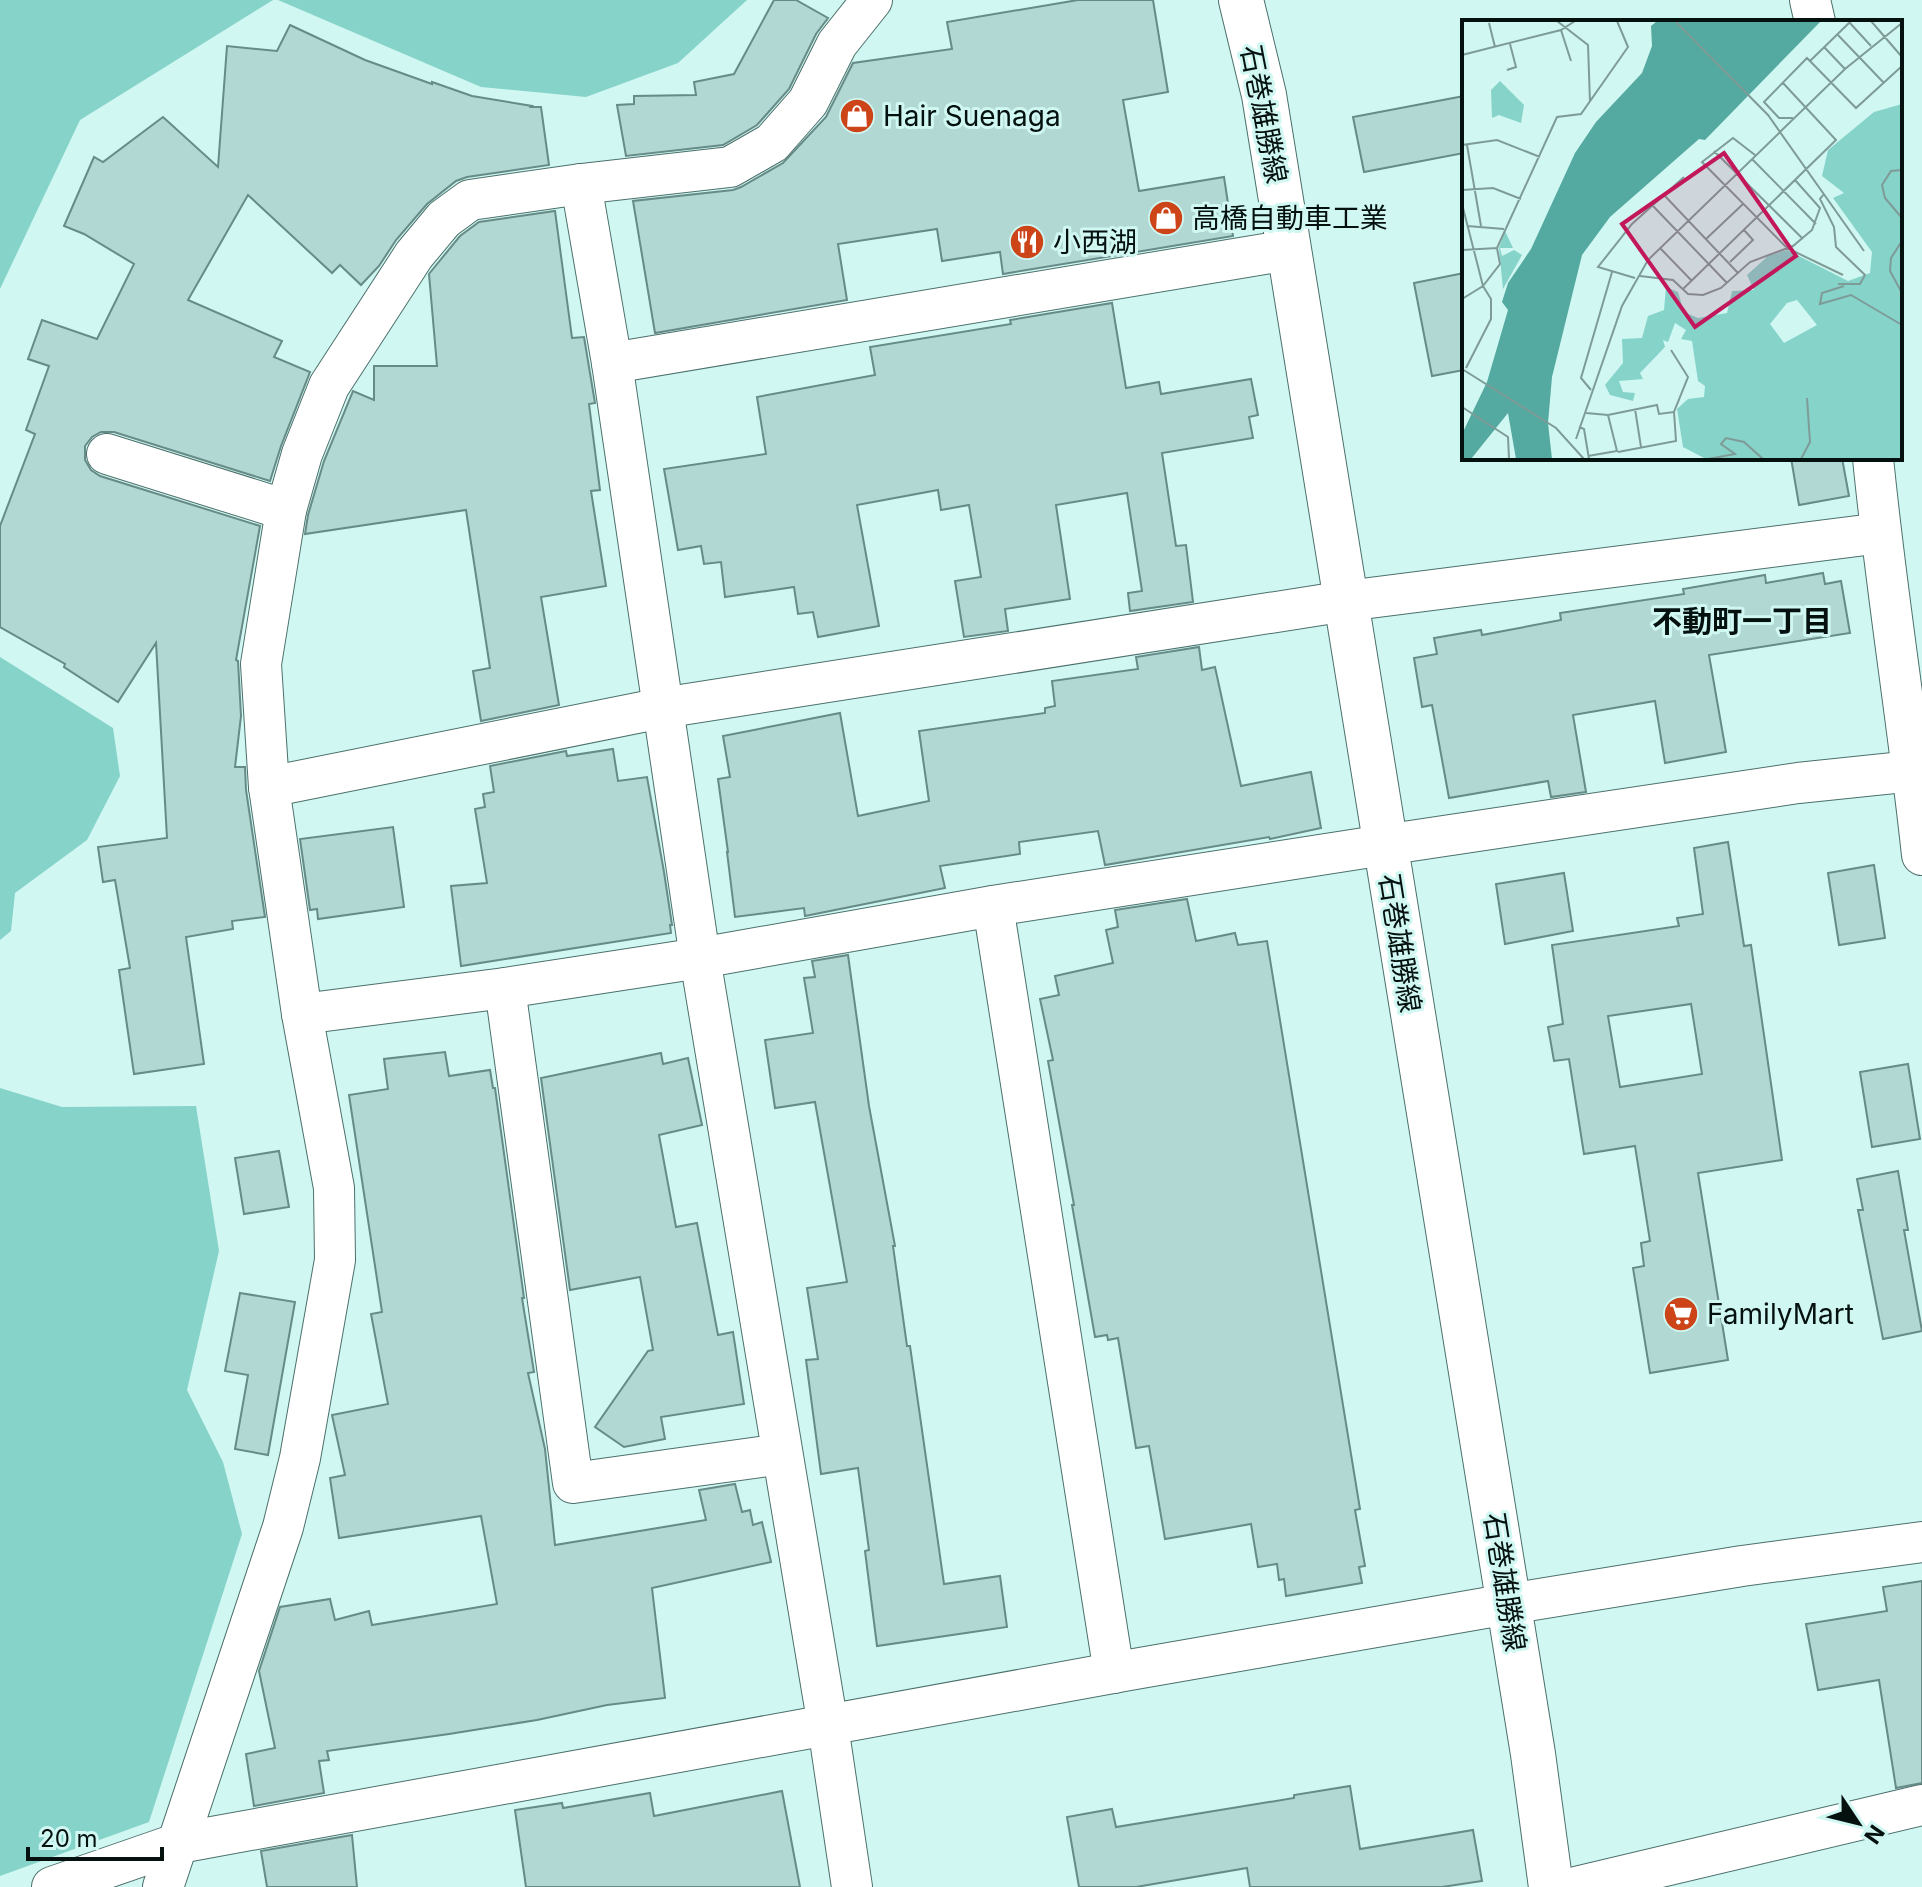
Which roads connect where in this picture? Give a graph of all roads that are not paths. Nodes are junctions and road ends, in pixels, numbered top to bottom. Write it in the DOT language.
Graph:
graph roads {
  1 [pos="872,0"];
  2 [pos="1241,0"];
  3 [pos="1810,0"];
  4 [pos="1815,20"];
  5 [pos="581,184"];
  6 [pos="1288,250"];
  7 [pos="612,363"];
  8 [pos="107,454"];
  9 [pos="1873,460"];
  10 [pos="286,510"];
  11 [pos="1881,533"];
  12 [pos="1346,601"];
  13 [pos="662,708"];
  14 [pos="1913,771"];
  15 [pos="269,787"];
  16 [pos="1384,845"];
  17 [pos="1922,855"];
  18 [pos="993,906"];
  19 [pos="700,958"];
  20 [pos="505,988"];
  21 [pos="302,1014"];
  22 [pos="782,1454"];
  23 [pos="1922,1542"];
  24 [pos="1508,1604"];
  25 [pos="1114,1673"];
  26 [pos="828,1726"];
  27 [pos="1922,1805"];
  28 [pos="179,1843"];
  29 [pos="52,1887"];
  30 [pos="163,1887"];
  31 [pos="852,1887"];
  32 [pos="1551,1887"];
  33 [pos="1576,1887"];
  1 -- 5 [label="street"];
  2 -- 6 [label="main road, 石巻雄勝線"];
  3 -- 4 [label="street"];
  5 -- 7 [label="street"];
  5 -- 10 [label="street"];
  6 -- 7 [label="street"];
  6 -- 12 [label="main road, 石巻雄勝線"];
  7 -- 13 [label="street"];
  8 -- 10 [label="street"];
  9 -- 11 [label="street"];
  10 -- 15 [label="street"];
  11 -- 12 [label="street"];
  11 -- 14 [label="street"];
  12 -- 13 [label="street"];
  12 -- 16 [label="main road, 石巻雄勝線"];
  13 -- 15 [label="street"];
  13 -- 19 [label="street"];
  14 -- 16 [label="street"];
  14 -- 17 [label="street"];
  15 -- 21 [label="street"];
  16 -- 18 [label="street"];
  16 -- 24 [label="main road, 石巻雄勝線"];
  18 -- 19 [label="street"];
  18 -- 25 [label="street"];
  19 -- 20 [label="street"];
  19 -- 22 [label="street"];
  20 -- 21 [label="street"];
  20 -- 22 [label="street"];
  21 -- 28 [label="street"];
  22 -- 26 [label="street"];
  23 -- 24 [label="street"];
  24 -- 25 [label="street"];
  24 -- 32 [label="main road, 石巻雄勝線"];
  25 -- 26 [label="street"];
  26 -- 28 [label="street"];
  26 -- 31 [label="street"];
  27 -- 33 [label="street"];
  28 -- 29 [label="street"];
  28 -- 30 [label="street"];
}
